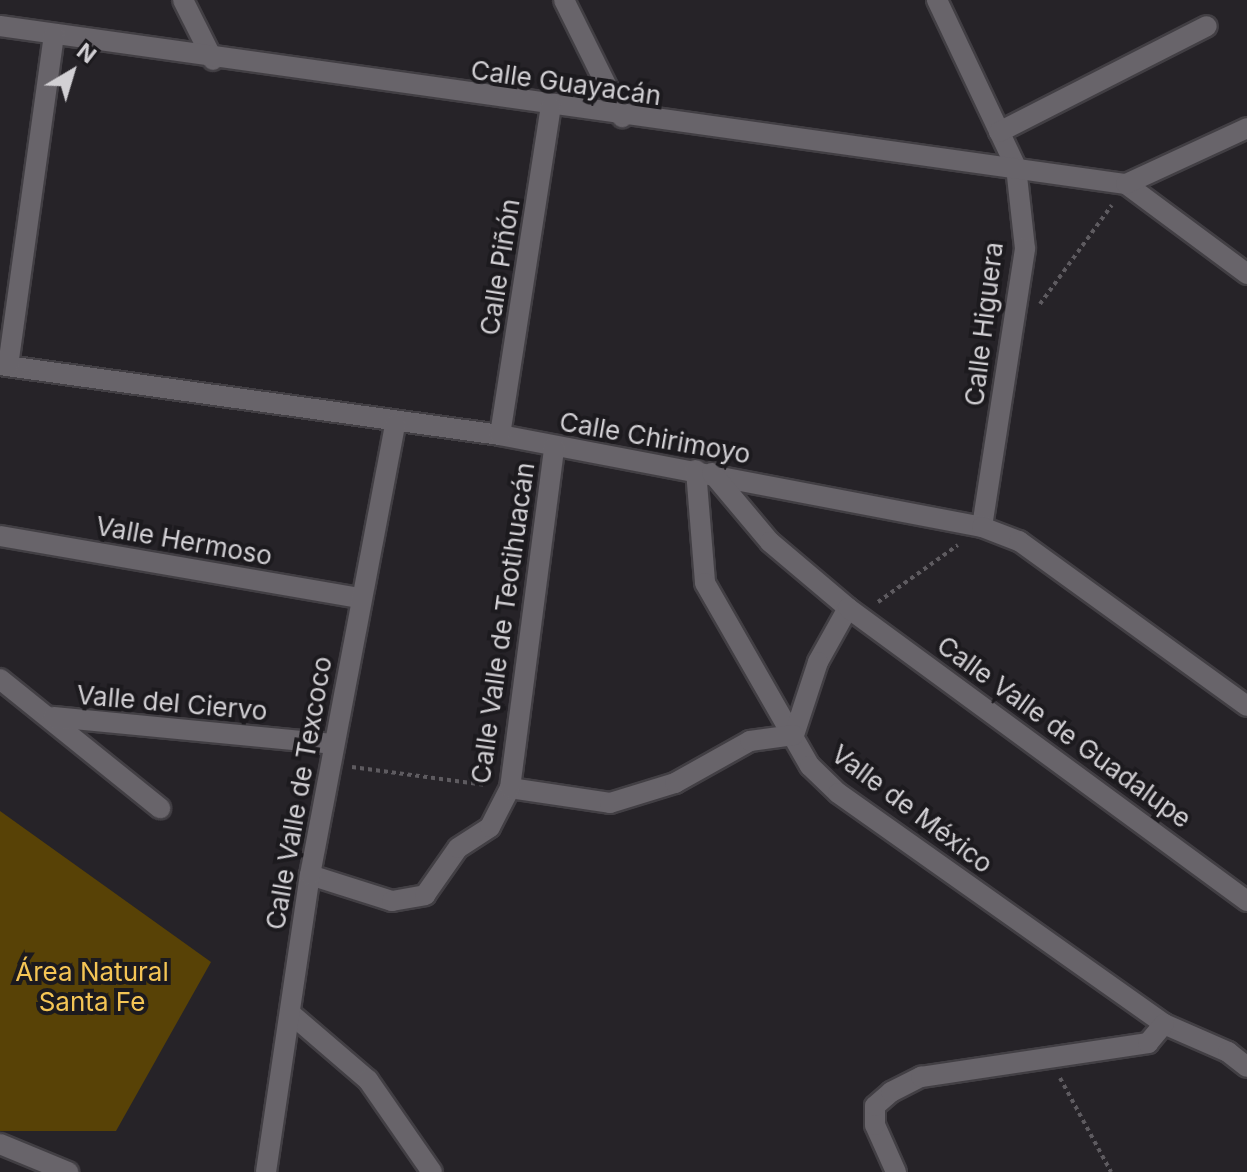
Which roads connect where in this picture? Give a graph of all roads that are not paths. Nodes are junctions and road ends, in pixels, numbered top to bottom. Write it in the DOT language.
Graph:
graph roads {
  1 [pos="183,0"];
  2 [pos="564,0"];
  3 [pos="937,0"];
  4 [pos="0,26"];
  5 [pos="1207,26"];
  6 [pos="54,34"];
  7 [pos="213,60"];
  8 [pos="551,107"];
  9 [pos="622,117"];
  10 [pos="1247,128"];
  11 [pos="999,132"];
  12 [pos="1016,167"];
  13 [pos="1126,184"];
  14 [pos="1247,274"];
  15 [pos="4,366"];
  16 [pos="395,424"];
  17 [pos="500,435"];
  18 [pos="554,447"];
  19 [pos="704,472"];
  20 [pos="982,527"];
  21 [pos="0,536"];
  22 [pos="359,598"];
  23 [pos="848,608"];
  24 [pos="0,679"];
  25 [pos="1247,706"];
  26 [pos="53,717"];
  27 [pos="794,735"];
  28 [pos="332,754"];
  29 [pos="510,788"];
  30 [pos="160,808"];
  31 [pos="310,875"];
  32 [pos="1247,901"];
  33 [pos="290,1013"];
  34 [pos="1164,1024"];
  35 [pos="1247,1067"];
  36 [pos="0,1144"];
  37 [pos="68,1172"];
  38 [pos="266,1172"];
  39 [pos="432,1172"];
  40 [pos="896,1172"];
  1 -- 7 [label="street"];
  2 -- 9 [label="street"];
  3 -- 11 [label="street, Calle Higuera"];
  4 -- 6 [label="street, Calle Guayacán"];
  5 -- 11 [label="street"];
  6 -- 7 [label="street, Calle Guayacán"];
  6 -- 15 [label="street"];
  7 -- 8 [label="street, Calle Guayacán"];
  8 -- 9 [label="street, Calle Guayacán"];
  8 -- 17 [label="street, Calle Piñón"];
  9 -- 12 [label="street, Calle Guayacán"];
  10 -- 13 [label="street"];
  11 -- 12 [label="street, Calle Higuera"];
  12 -- 13 [label="street, Calle Guayacán"];
  12 -- 20 [label="street, Calle Higuera"];
  13 -- 14 [label="street"];
  15 -- 16 [label="street, Calle Chirimoyo"];
  16 -- 17 [label="street, Calle Chirimoyo"];
  16 -- 22 [label="street, Calle Valle de Texcoco"];
  17 -- 18 [label="street, Calle Chirimoyo"];
  18 -- 19 [label="street, Calle Chirimoyo"];
  18 -- 29 [label="street, Calle Valle de Teotihuacán"];
  19 -- 20 [label="street, Calle Chirimoyo"];
  19 -- 23 [label="street"];
  19 -- 27 [label="street, Valle de México"];
  20 -- 25 [label="street, Calle Chirimoyo"];
  21 -- 22 [label="street, Valle Hermoso"];
  22 -- 28 [label="street, Calle Valle de Texcoco"];
  23 -- 27 [label="street"];
  23 -- 32 [label="street, Calle Valle de Guadalupe"];
  24 -- 26 [label="street, Valle del Ciervo"];
  26 -- 28 [label="street, Valle del Ciervo"];
  26 -- 30 [label="street, Valle del Ciervo"];
  27 -- 29 [label="street"];
  27 -- 34 [label="street, Valle de México"];
  28 -- 31 [label="street, Calle Valle de Texcoco"];
  29 -- 31 [label="street, Calle Valle de Teotihuacán"];
  31 -- 33 [label="street, Calle Valle de Texcoco"];
  33 -- 38 [label="street, Calle Valle de Texcoco"];
  33 -- 39 [label="street"];
  34 -- 35 [label="street, Valle de México"];
  34 -- 40 [label="street"];
  36 -- 37 [label="street"];
}
